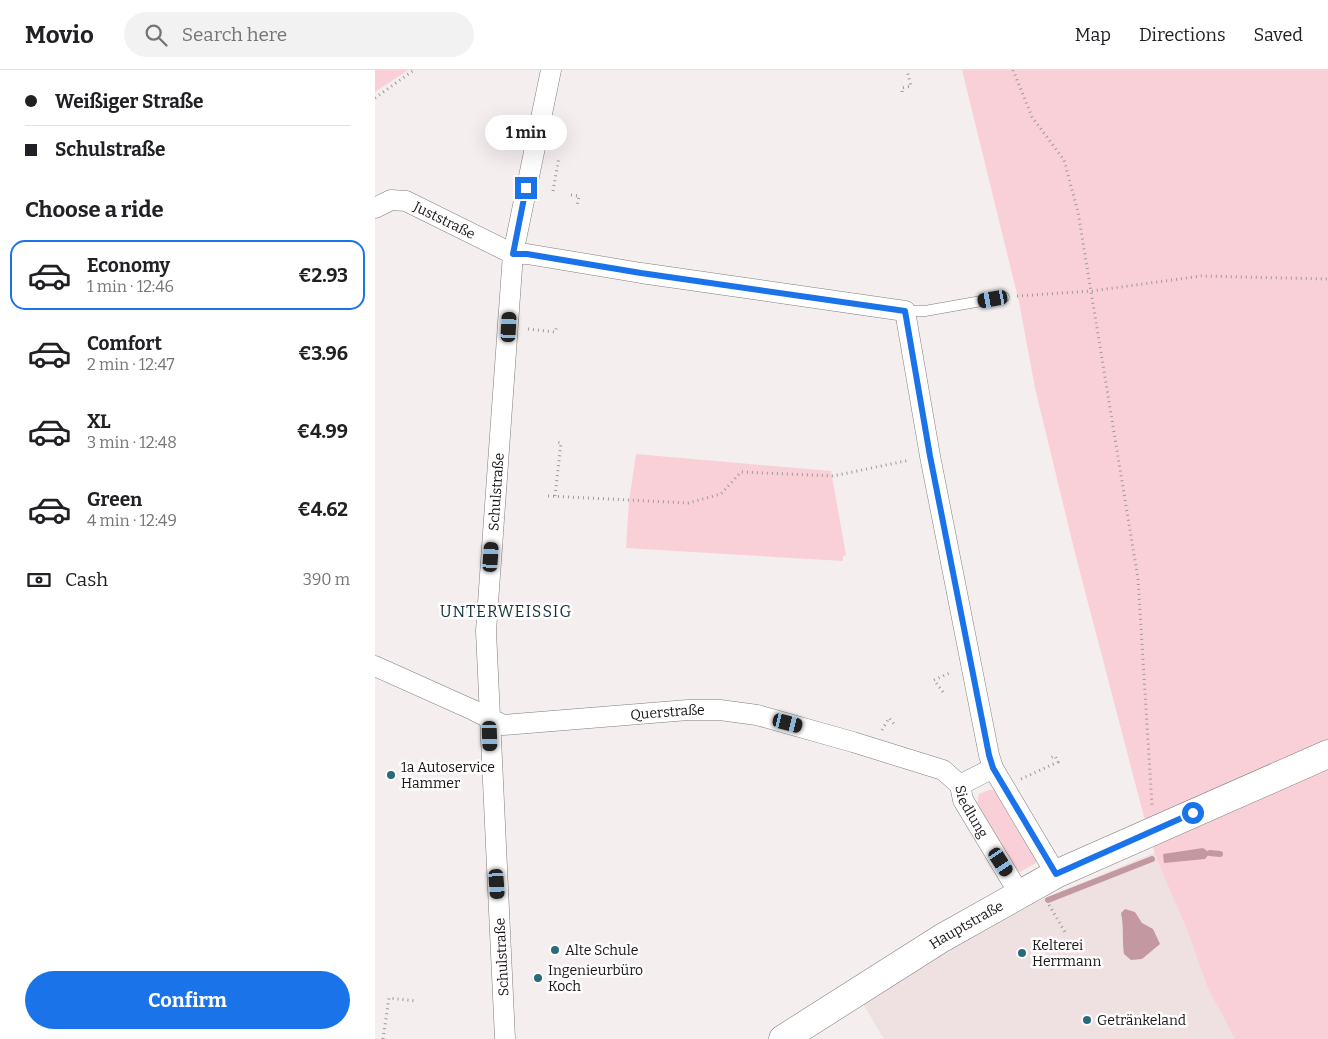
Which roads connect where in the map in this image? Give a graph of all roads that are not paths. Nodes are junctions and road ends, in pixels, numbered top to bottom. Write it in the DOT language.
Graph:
graph roads {
  1 [pos="551,70"];
  2 [pos="375,208"];
  3 [pos="513,254"];
  4 [pos="1004,297"];
  5 [pos="905,311"];
  6 [pos="375,666"];
  7 [pos="489,718"];
  8 [pos="1328,754"];
  9 [pos="993,768"];
  10 [pos="960,785"];
  11 [pos="1056,874"];
  12 [pos="1019,894"];
  13 [pos="505,1039"];
  14 [pos="783,1039"];
  1 -- 3 [label="street, Schulstraße"];
  2 -- 3 [label="street, Juststraße"];
  3 -- 5 [label="street"];
  3 -- 7 [label="street, Schulstraße"];
  4 -- 5 [label="lane"];
  5 -- 9 [label="street"];
  6 -- 7 [label="street, Querstraße"];
  7 -- 10 [label="street, Querstraße"];
  7 -- 13 [label="street, Schulstraße"];
  8 -- 11 [label="street, Hauptstraße"];
  9 -- 10 [label="street, Siedlung"];
  9 -- 11 [label="street"];
  10 -- 12 [label="street, Siedlung"];
  11 -- 12 [label="street, Hauptstraße"];
  12 -- 14 [label="street, Hauptstraße"];
}
